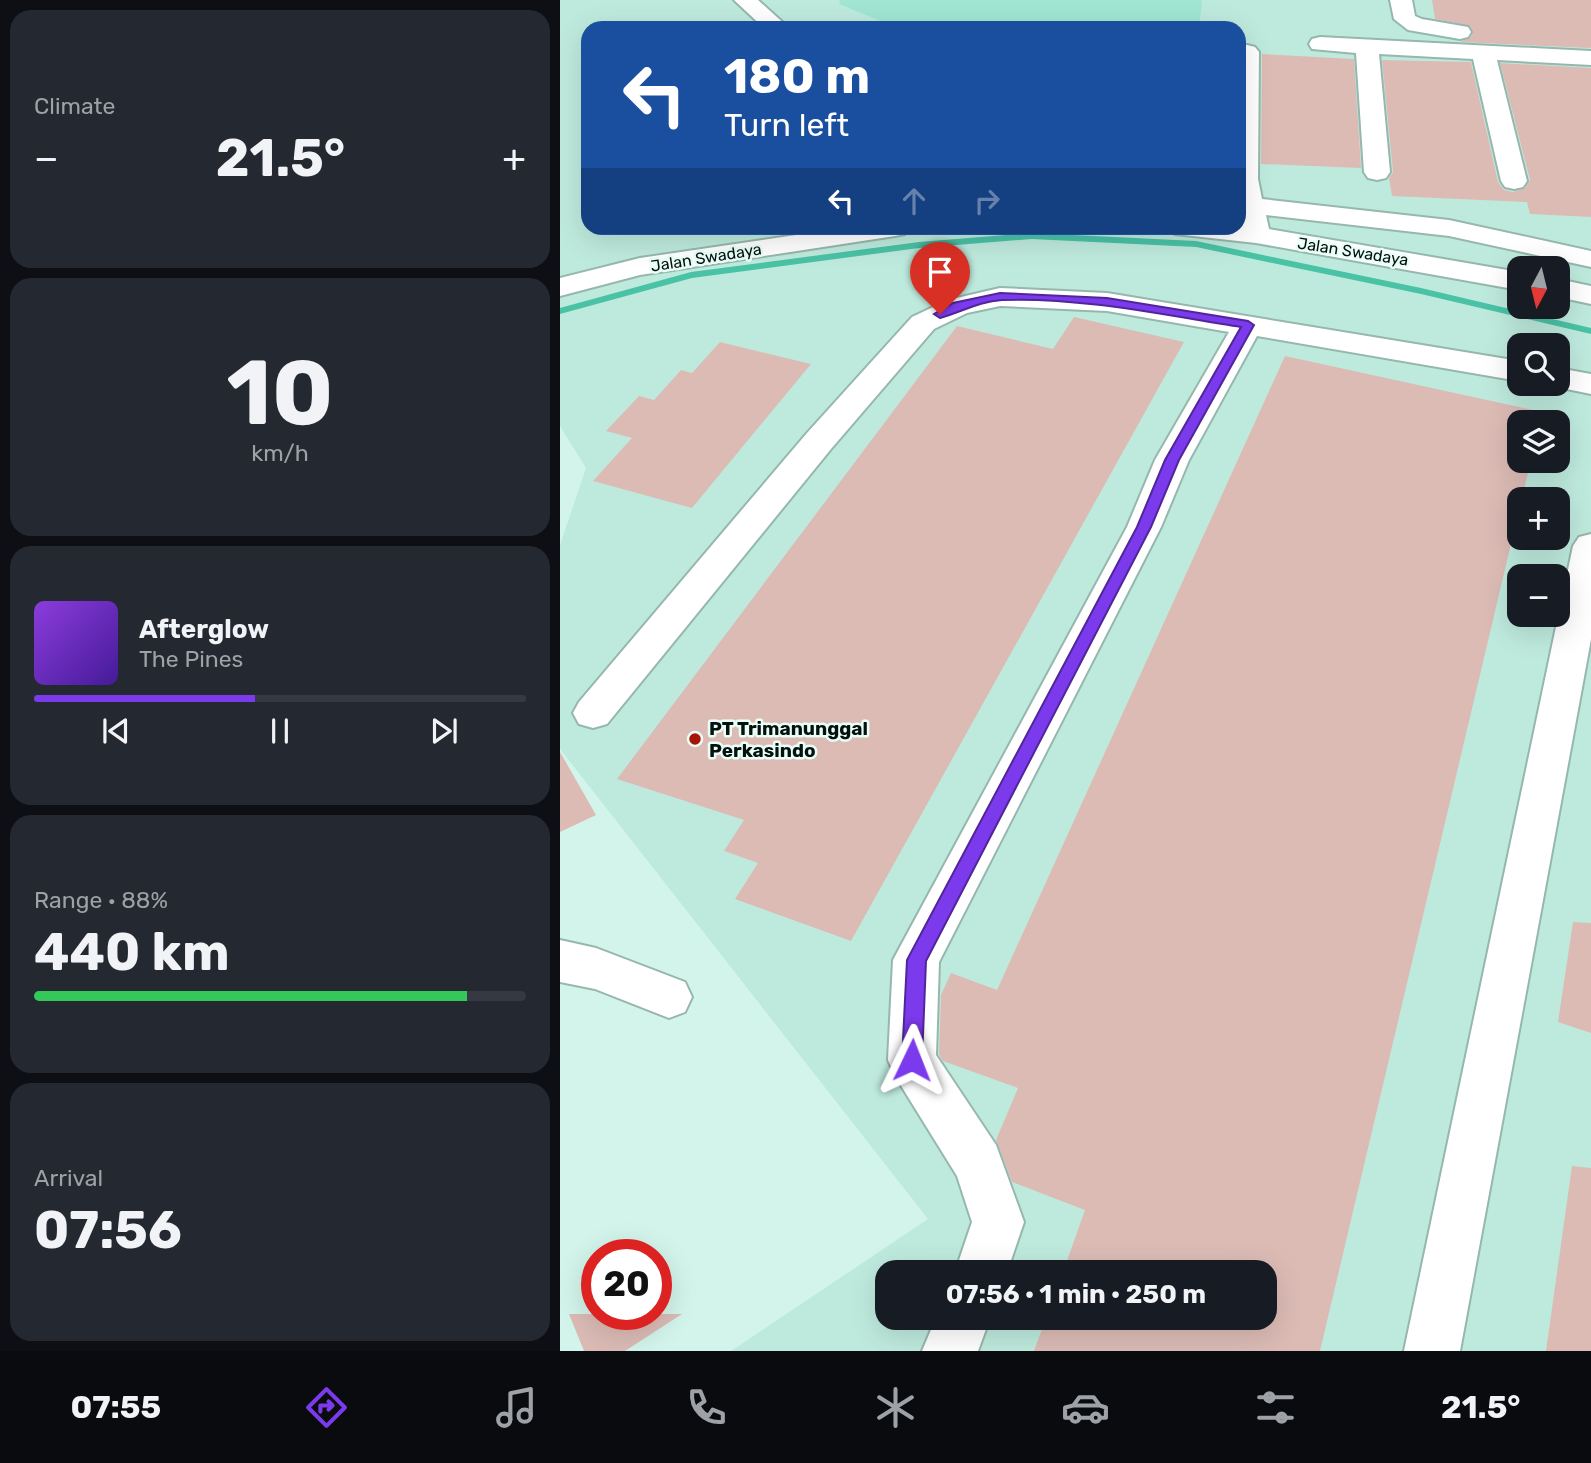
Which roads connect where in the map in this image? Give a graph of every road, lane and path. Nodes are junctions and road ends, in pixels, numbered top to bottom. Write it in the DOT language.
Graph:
graph roads {
  1 [pos="744,0"];
  2 [pos="1401,0"];
  3 [pos="770,21"];
  4 [pos="1591,37"];
  5 [pos="1320,44"];
  6 [pos="1367,46"];
  7 [pos="1483,51"];
  8 [pos="1247,52"];
  9 [pos="1591,58"];
  10 [pos="1246,116"];
  11 [pos="1377,172"];
  12 [pos="1514,181"];
  13 [pos="1246,204"];
  14 [pos="1246,209"];
  15 [pos="1246,234"];
  16 [pos="832,235"];
  17 [pos="1256,235"];
  18 [pos="1591,258"];
  19 [pos="1507,279"];
  20 [pos="560,288"];
  21 [pos="1570,291"];
  22 [pos="1591,295"];
  23 [pos="1248,325"];
  24 [pos="1507,369"];
  25 [pos="1570,380"];
  26 [pos="1591,384"];
  27 [pos="1591,546"];
  28 [pos="593,713"];
  29 [pos="560,961"];
  30 [pos="669,998"];
  31 [pos="985,1260"];
  32 [pos="958,1330"];
  33 [pos="950,1351"];
  34 [pos="1432,1351"];
  1 -- 3 [label="street"];
  2 -- 4 [label="street"];
  5 -- 6 [label="street"];
  6 -- 7 [label="street"];
  6 -- 11 [label="street"];
  7 -- 9 [label="street"];
  7 -- 12 [label="street"];
  8 -- 10 [label="street"];
  13 -- 18 [label="street"];
  14 -- 17 [label="street"];
  15 -- 17 [label="street, Jalan Swadaya"];
  16 -- 20 [label="street, Jalan Swadaya"];
  17 -- 19 [label="street, Jalan Swadaya"];
  21 -- 22 [label="street"];
  23 -- 24 [label="street"];
  23 -- 28 [label="street"];
  23 -- 31 [label="street"];
  25 -- 26 [label="street"];
  27 -- 34 [label="street"];
  29 -- 30 [label="street"];
  32 -- 33 [label="street"];
}
